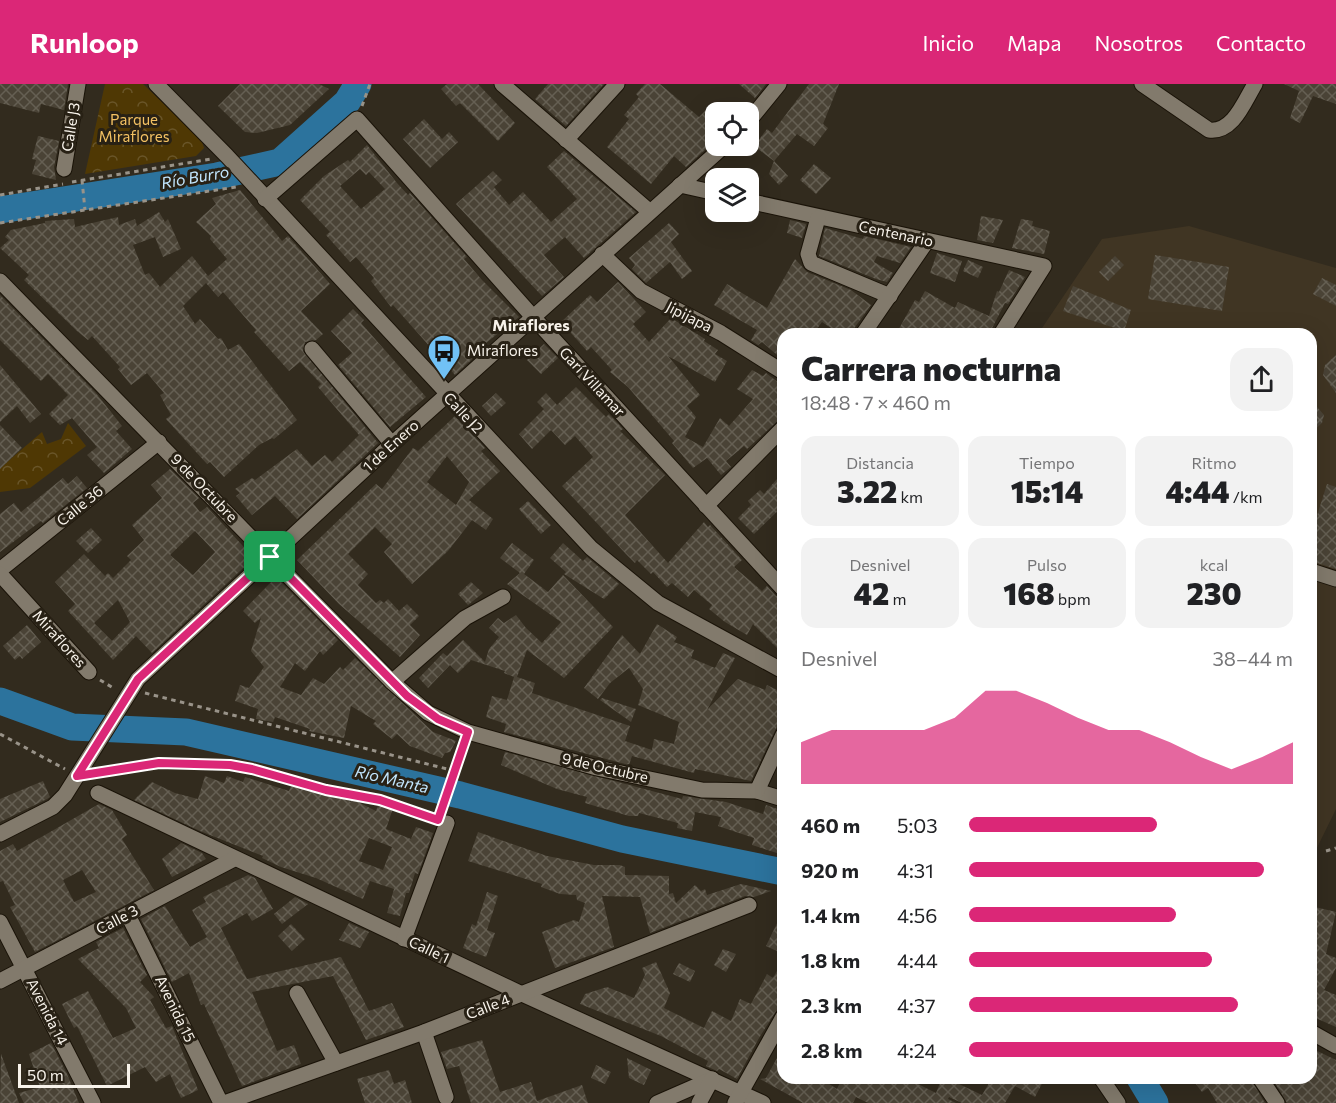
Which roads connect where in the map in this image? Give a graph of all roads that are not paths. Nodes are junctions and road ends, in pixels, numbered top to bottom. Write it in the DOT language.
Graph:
graph roads {
  1 [pos="78,84"];
  2 [pos="156,84"];
  3 [pos="502,84"];
  4 [pos="617,84"];
  5 [pos="779,84"];
  6 [pos="1142,84"];
  7 [pos="1255,84"];
  8 [pos="759,109"];
  9 [pos="566,140"];
  10 [pos="713,156"];
  11 [pos="64,169"];
  12 [pos="680,185"];
  13 [pos="705,191"];
  14 [pos="265,198"];
  15 [pos="759,204"];
  16 [pos="649,211"];
  17 [pos="818,218"];
  18 [pos="927,241"];
  19 [pos="602,254"];
  20 [pos="0,281"];
  21 [pos="890,296"];
  22 [pos="533,317"];
  23 [pos="867,328"];
  24 [pos="1005,328"];
  25 [pos="312,349"];
  26 [pos="777,368"];
  27 [pos="447,396"];
  28 [pos="777,434"];
  29 [pos="159,442"];
  30 [pos="392,444"];
  31 [pos="706,506"];
  32 [pos="270,557"];
  33 [pos="0,572"];
  34 [pos="1317,573"];
  35 [pos="1336,579"];
  36 [pos="777,583"];
  37 [pos="503,597"];
  38 [pos="777,668"];
  39 [pos="89,672"];
  40 [pos="392,681"];
  41 [pos="777,748"];
  42 [pos="757,791"];
  43 [pos="98,793"];
  44 [pos="777,797"];
  45 [pos="443,821"];
  46 [pos="0,834"];
  47 [pos="234,859"];
  48 [pos="749,905"];
  49 [pos="128,915"];
  50 [pos="0,922"];
  51 [pos="404,939"];
  52 [pos="25,969"];
  53 [pos="0,981"];
  54 [pos="297,993"];
  55 [pos="522,994"];
  56 [pos="777,1028"];
  57 [pos="424,1032"];
  58 [pos="1317,1035"];
  59 [pos="1336,1046"];
  60 [pos="336,1063"];
  61 [pos="711,1079"];
  62 [pos="1105,1084"];
  63 [pos="1264,1084"];
  64 [pos="446,1097"];
  65 [pos="738,1098"];
  66 [pos="93,1103"];
  67 [pos="222,1103"];
  68 [pos="657,1103"];
  69 [pos="699,1103"];
  70 [pos="763,1103"];
  71 [pos="1118,1103"];
  72 [pos="1277,1103"];
  1 -- 11 [label="street, Calle J3"];
  2 -- 14 [label="street, Calle J2"];
  3 -- 9 [label="street"];
  4 -- 9 [label="street"];
  5 -- 8 [label="street"];
  6 -- 7 [label="street"];
  9 -- 16 [label="street"];
  10 -- 12 [label="street, 1 de Enero"];
  12 -- 13 [label="street"];
  12 -- 16 [label="street, 1 de Enero"];
  14 -- 22 [label="street, Garí Villamar"];
  14 -- 27 [label="street, Calle J2"];
  15 -- 17 [label="street, Centenario"];
  16 -- 19 [label="street, 1 de Enero"];
  17 -- 18 [label="street, Centenario"];
  17 -- 21 [label="street"];
  18 -- 21 [label="street"];
  18 -- 24 [label="street, Centenario"];
  19 -- 22 [label="street, 1 de Enero"];
  19 -- 26 [label="street, Jipijapa"];
  20 -- 29 [label="street, 9 de Octubre"];
  21 -- 23 [label="street"];
  22 -- 27 [label="street, 1 de Enero"];
  22 -- 31 [label="street, Garí Villamar"];
  25 -- 30 [label="street"];
  27 -- 30 [label="street, 1 de Enero"];
  27 -- 38 [label="street, Calle J2"];
  28 -- 31 [label="street"];
  29 -- 32 [label="street, 9 de Octubre"];
  29 -- 33 [label="street, Calle 36"];
  30 -- 32 [label="street, 1 de Enero"];
  31 -- 36 [label="street, Garí Villamar"];
  32 -- 40 [label="street, 9 de Octubre"];
  32 -- 46 [label="street, 1 de Enero"];
  33 -- 39 [label="street, Miraflores"];
  34 -- 35 [label="street"];
  37 -- 40 [label="street"];
  40 -- 42 [label="street, 9 de Octubre"];
  41 -- 42 [label="street"];
  42 -- 44 [label="street, 9 de Octubre"];
  43 -- 47 [label="street, Calle 1"];
  45 -- 51 [label="street"];
  47 -- 49 [label="street, Calle 3"];
  47 -- 51 [label="street, Calle 1"];
  48 -- 55 [label="street, Calle 4"];
  49 -- 52 [label="street, Calle 3"];
  49 -- 67 [label="street, Avenida 15"];
  50 -- 52 [label="street, Avenida 14"];
  51 -- 55 [label="street, Calle 1"];
  52 -- 53 [label="street, Calle 3"];
  52 -- 66 [label="street, Avenida 14"];
  54 -- 60 [label="street"];
  55 -- 57 [label="street, Calle 4"];
  55 -- 61 [label="street, Calle 1"];
  56 -- 65 [label="street"];
  57 -- 60 [label="street, Calle 4"];
  57 -- 64 [label="street"];
  58 -- 59 [label="street"];
  60 -- 67 [label="street, Calle 4"];
  61 -- 65 [label="street, Calle 1"];
  61 -- 68 [label="street"];
  61 -- 69 [label="street"];
  62 -- 71 [label="street"];
  63 -- 72 [label="street"];
  65 -- 70 [label="street, Calle 1"];
}
